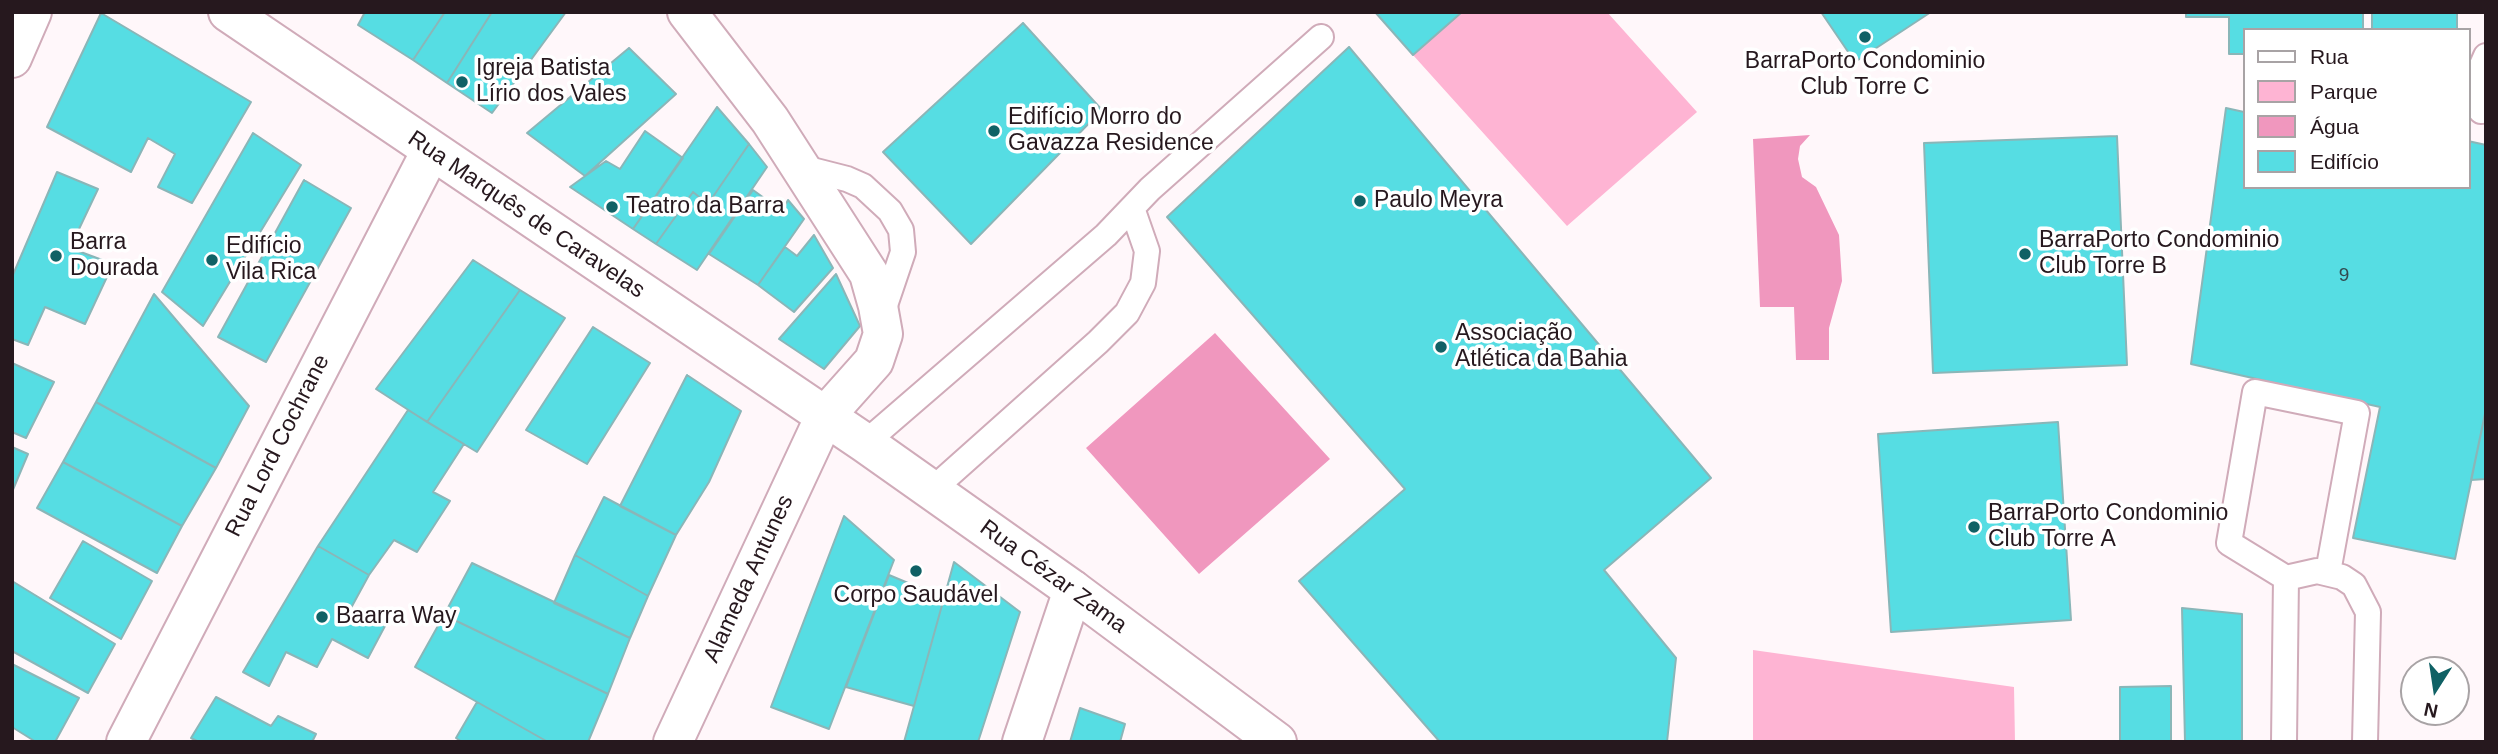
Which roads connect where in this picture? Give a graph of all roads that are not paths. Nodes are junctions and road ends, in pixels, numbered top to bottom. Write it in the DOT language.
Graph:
graph roads {
  1 [pos="32,12"];
  2 [pos="228,12"];
  3 [pos="687,12"];
  4 [pos="1321,37"];
  5 [pos="2486,56"];
  6 [pos="12,58"];
  7 [pos="2481,111"];
  8 [pos="431,151"];
  9 [pos="800,167"];
  10 [pos="1132,208"];
  11 [pos="881,318"];
  12 [pos="825,416"];
  13 [pos="865,443"];
  14 [pos="932,490"];
  15 [pos="2328,572"];
  16 [pos="2286,578"];
  17 [pos="1073,590"];
  18 [pos="125,742"];
  19 [pos="673,742"];
  20 [pos="1022,742"];
  21 [pos="1277,742"];
  22 [pos="2284,742"];
  23 [pos="2365,742"];
  1 -- 6 [label="street"];
  2 -- 8 [label="street, Rua Marquês de Caravelas"];
  3 -- 9 [label="street"];
  4 -- 10 [label="lane"];
  5 -- 7 [label="lane"];
  8 -- 12 [label="street, Rua Marquês de Caravelas"];
  8 -- 18 [label="street, Rua Lord Cochrane"];
  9 -- 11 [label="street"];
  9 -- 11 [label="lane"];
  10 -- 13 [label="lane"];
  10 -- 14 [label="lane"];
  11 -- 12 [label="street, Alameda Antunes"];
  12 -- 13 [label="street, Rua Cézar Zama"];
  12 -- 19 [label="street, Alameda Antunes"];
  13 -- 14 [label="street, Rua Cézar Zama"];
  14 -- 17 [label="street, Rua Cézar Zama"];
  15 -- 16 [label="lane"];
  15 -- 16 [label="lane"];
  15 -- 23 [label="lane"];
  16 -- 22 [label="lane"];
  17 -- 20 [label="street"];
  17 -- 21 [label="street, Rua Cézar Zama"];
}
